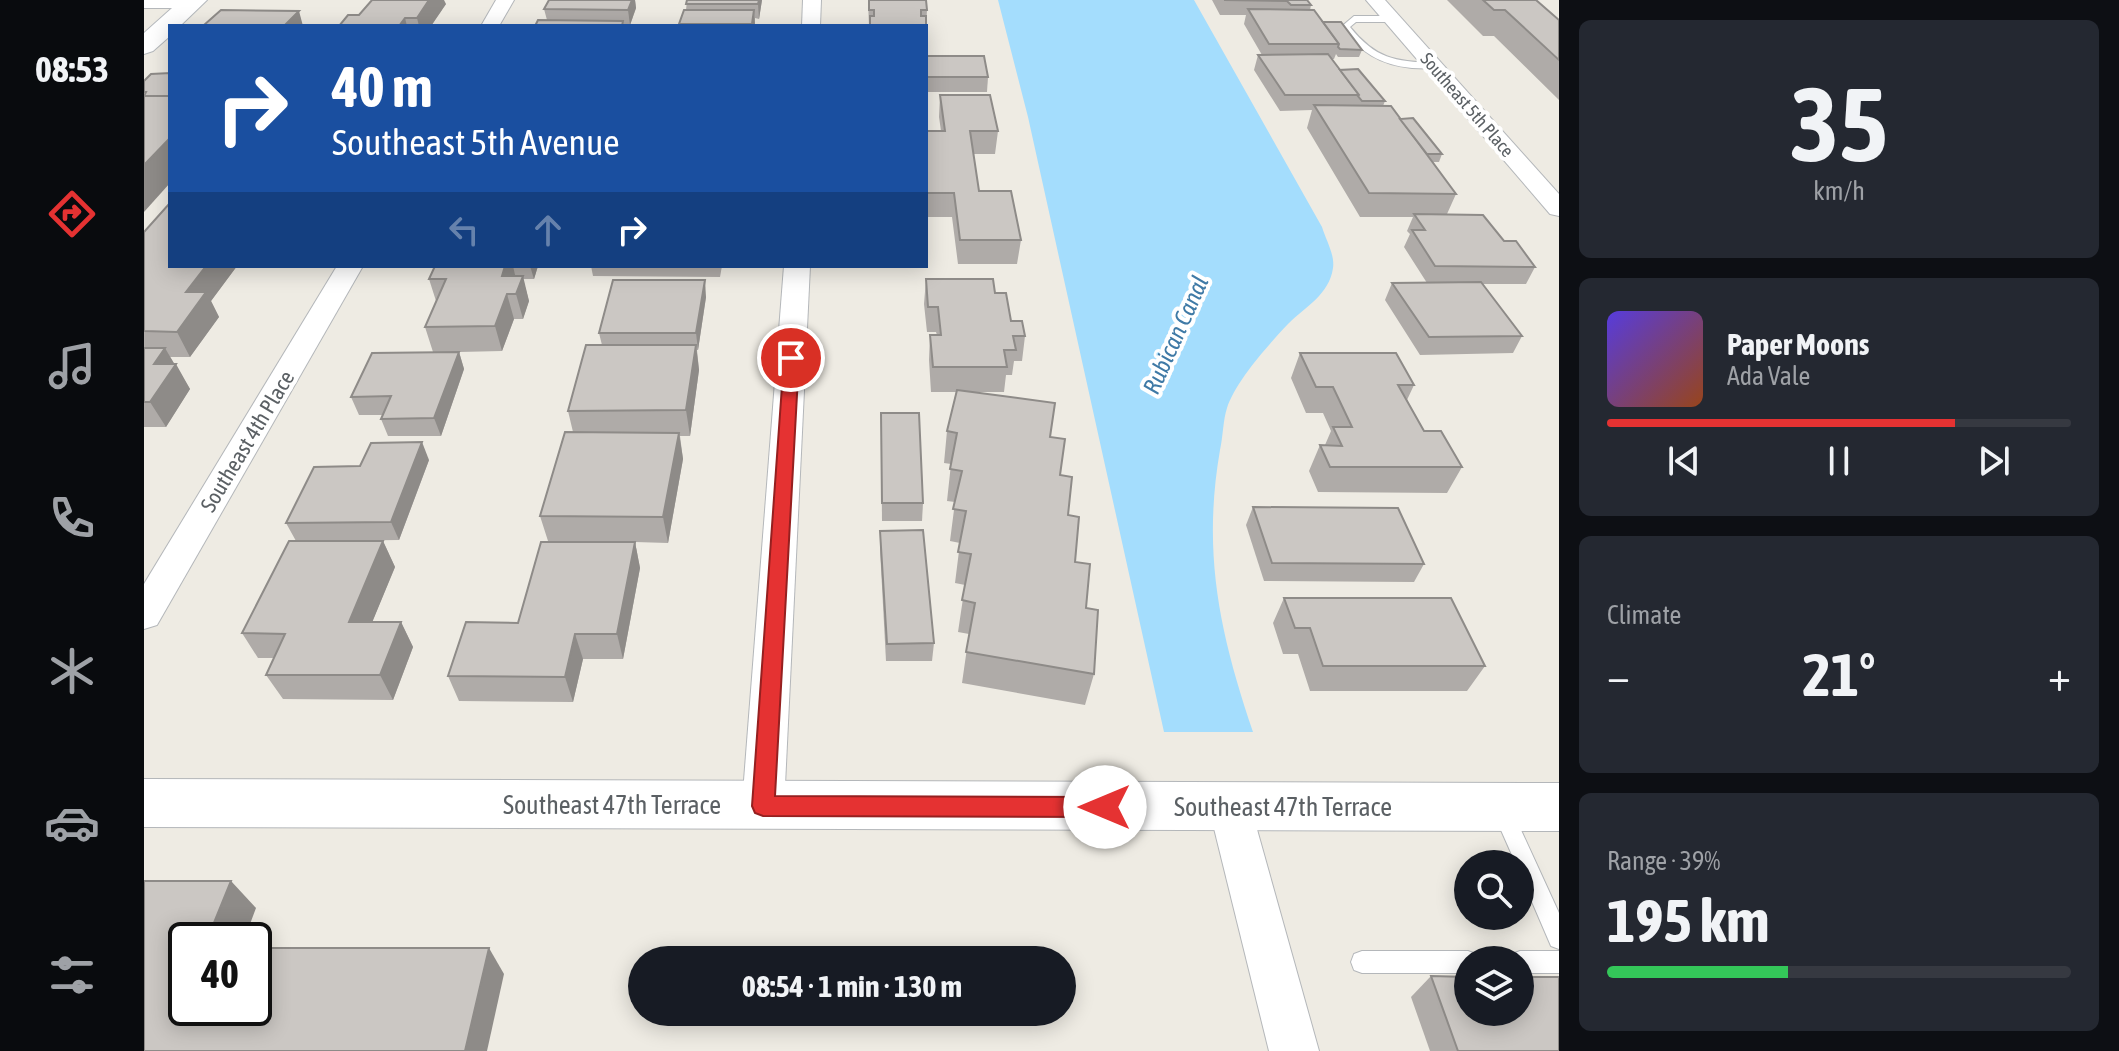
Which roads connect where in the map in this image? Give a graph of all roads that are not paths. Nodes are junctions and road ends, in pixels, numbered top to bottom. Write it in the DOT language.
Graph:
graph roads {
  1 [pos="505,0"];
  2 [pos="812,0"];
  3 [pos="1375,0"];
  4 [pos="193,2"];
  5 [pos="147,3"];
  6 [pos="1391,19"];
  7 [pos="168,24"];
  8 [pos="168,24"];
  9 [pos="491,24"];
  10 [pos="811,24"];
  11 [pos="144,46"];
  12 [pos="1433,66"];
  13 [pos="1559,209"];
  14 [pos="349,268"];
  15 [pos="797,268"];
  16 [pos="144,615"];
  17 [pos="144,803"];
  18 [pos="763,806"];
  19 [pos="1500,807"];
  20 [pos="1559,807"];
  21 [pos="1230,808"];
  22 [pos="1559,938"];
  23 [pos="1362,962"];
  24 [pos="1454,962"];
  25 [pos="1534,962"];
  26 [pos="1559,962"];
  27 [pos="1294,1051"];
  1 -- 9 [label="street"];
  2 -- 10 [label="street"];
  3 -- 6 [label="street, Southeast 5th Place"];
  4 -- 5 [label="street"];
  4 -- 8 [label="main road"];
  6 -- 12 [label="street, Southeast 5th Place"];
  6 -- 12 [label="lane"];
  7 -- 11 [label="main road"];
  12 -- 13 [label="street, Southeast 5th Place"];
  14 -- 16 [label="street, Southeast 4th Place"];
  15 -- 18 [label="street"];
  17 -- 18 [label="street, Southeast 47th Terrace"];
  18 -- 21 [label="street, Southeast 47th Terrace"];
  19 -- 20 [label="street, Southeast 47th Terrace"];
  19 -- 21 [label="street, Southeast 47th Terrace"];
  19 -- 22 [label="lane"];
  21 -- 27 [label="street"];
  23 -- 24 [label="lane"];
  25 -- 26 [label="lane"];
}
